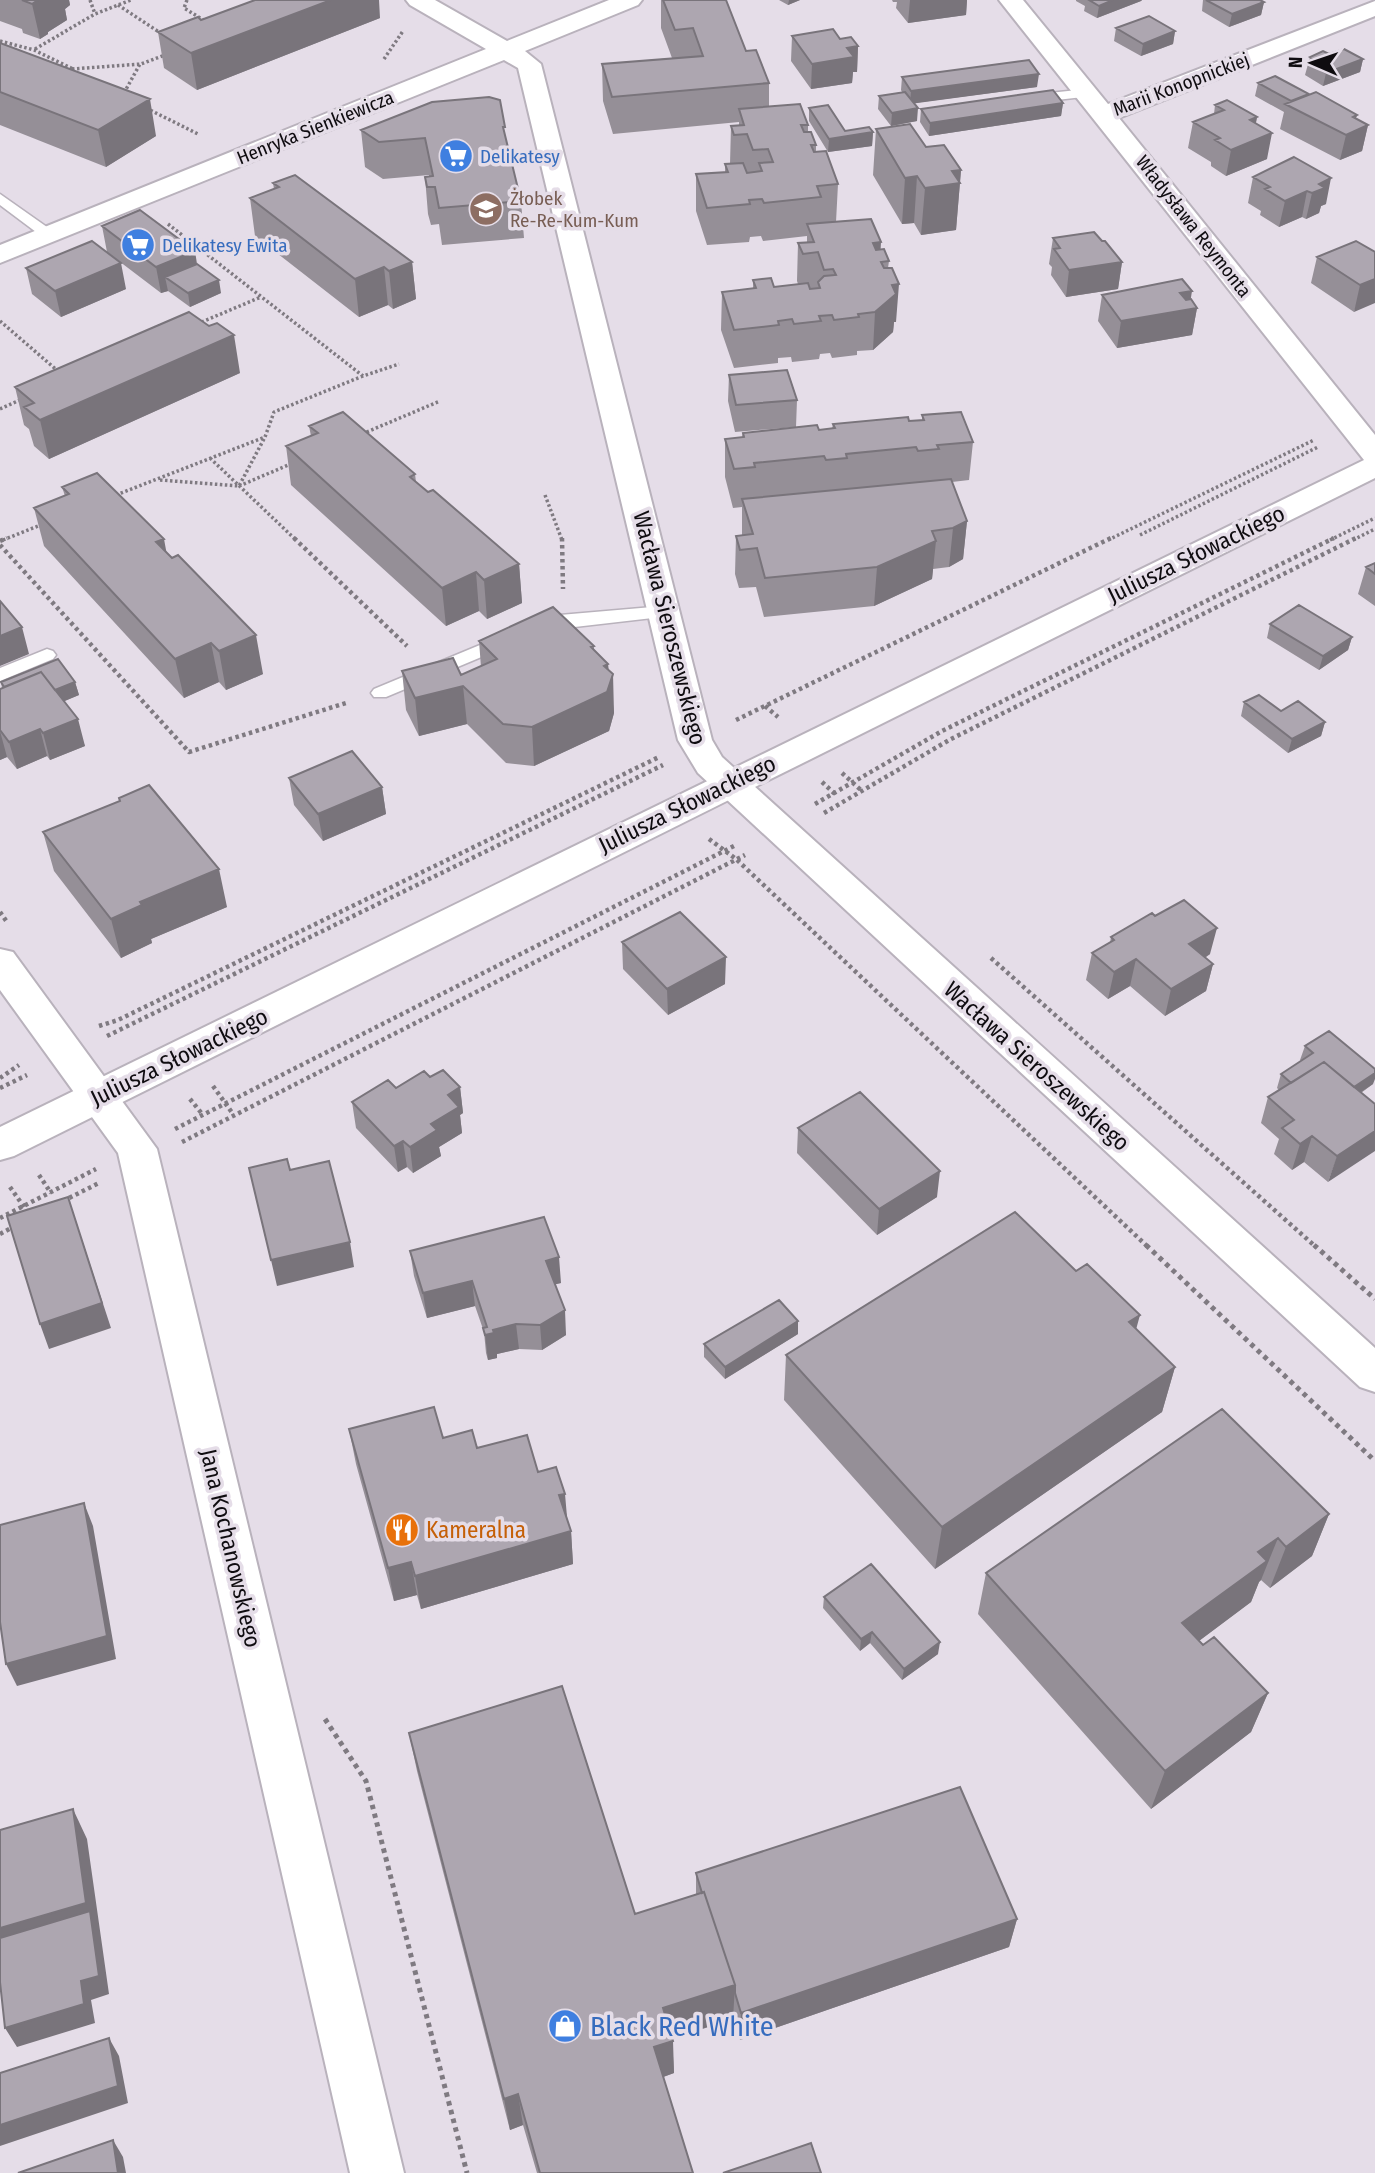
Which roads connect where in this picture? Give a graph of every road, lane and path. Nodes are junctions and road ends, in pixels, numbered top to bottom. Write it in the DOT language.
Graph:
graph roads {
  1 [pos="90,0"];
  2 [pos="131,0"];
  3 [pos="187,0"];
  4 [pos="630,0"];
  5 [pos="1011,0"];
  6 [pos="118,5"];
  7 [pos="1375,8"];
  8 [pos="413,12"];
  9 [pos="95,14"];
  10 [pos="214,26"];
  11 [pos="0,41"];
  12 [pos="173,41"];
  13 [pos="34,50"];
  14 [pos="506,50"];
  15 [pos="173,52"];
  16 [pos="141,64"];
  17 [pos="379,66"];
  18 [pos="72,69"];
  19 [pos="83,74"];
  20 [pos="1087,93"];
  21 [pos="123,95"];
  22 [pos="1015,101"];
  23 [pos="145,107"];
  24 [pos="1105,114"];
  25 [pos="201,136"];
  26 [pos="0,198"];
  27 [pos="159,217"];
  28 [pos="49,235"];
  29 [pos="0,255"];
  30 [pos="261,297"];
  31 [pos="0,321"];
  32 [pos="188,328"];
  33 [pos="399,364"];
  34 [pos="362,376"];
  35 [pos="68,380"];
  36 [pos="23,399"];
  37 [pos="440,401"];
  38 [pos="0,409"];
  39 [pos="265,437"];
  40 [pos="352,438"];
  41 [pos="1375,454"];
  42 [pos="210,458"];
  43 [pos="302,459"];
  44 [pos="1375,466"];
  45 [pos="156,480"];
  46 [pos="239,486"];
  47 [pos="545,495"];
  48 [pos="104,500"];
  49 [pos="1375,517"];
  50 [pos="52,521"];
  51 [pos="1375,529"];
  52 [pos="0,543"];
  53 [pos="664,612"];
  54 [pos="548,622"];
  55 [pos="47,655"];
  56 [pos="432,671"];
  57 [pos="0,675"];
  58 [pos="380,692"];
  59 [pos="729,783"];
  60 [pos="826,812"];
  61 [pos="836,821"];
  62 [pos="779,830"];
  63 [pos="736,859"];
  64 [pos="981,950"];
  65 [pos="0,962"];
  66 [pos="100,1097"];
  67 [pos="0,1145"];
  68 [pos="138,1155"];
  69 [pos="6,1180"];
  70 [pos="24,1206"];
  71 [pos="54,1206"];
  72 [pos="0,1219"];
  73 [pos="0,1234"];
  74 [pos="1375,1299"];
  75 [pos="1375,1374"];
  76 [pos="1375,1461"];
  77 [pos="318,1708"];
  78 [pos="377,2173"];
  79 [pos="467,2173"];
  1 -- 9 [label="path"];
  2 -- 6 [label="path"];
  3 -- 10 [label="path"];
  4 -- 14 [label="street, Henryka Sienkiewicza"];
  5 -- 20 [label="street, Władysława Reymonta"];
  6 -- 9 [label="path"];
  6 -- 12 [label="path"];
  7 -- 24 [label="street, Marii Konopnickiej"];
  8 -- 14 [label="street, Wacława Sieroszewskiego"];
  8 -- 17 [label="path"];
  9 -- 13 [label="path"];
  11 -- 13 [label="path"];
  13 -- 18 [label="path"];
  14 -- 28 [label="street, Henryka Sienkiewicza"];
  14 -- 53 [label="street, Wacława Sieroszewskiego"];
  15 -- 16 [label="path"];
  16 -- 18 [label="path"];
  16 -- 21 [label="path"];
  18 -- 19 [label="path"];
  20 -- 22 [label="lane"];
  20 -- 24 [label="street, Władysława Reymonta"];
  23 -- 25 [label="path"];
  24 -- 41 [label="street, Władysława Reymonta"];
  26 -- 28 [label="lane"];
  27 -- 30 [label="path"];
  28 -- 29 [label="street, Henryka Sienkiewicza"];
  30 -- 32 [label="path"];
  30 -- 34 [label="path"];
  31 -- 35 [label="path"];
  33 -- 34 [label="path"];
  34 -- 39 [label="path"];
  36 -- 38 [label="path"];
  37 -- 40 [label="path"];
  39 -- 42 [label="path"];
  39 -- 46 [label="path"];
  42 -- 45 [label="path"];
  42 -- 46 [label="path"];
  43 -- 46 [label="path"];
  44 -- 59 [label="street, Juliusza Słowackiego"];
  45 -- 46 [label="path"];
  45 -- 48 [label="path"];
  46 -- 56 [label="path"];
  47 -- 54 [label="path"];
  49 -- 62 [label="path"];
  50 -- 52 [label="path"];
  51 -- 60 [label="path"];
  52 -- 58 [label="path"];
  53 -- 54 [label="lane"];
  53 -- 59 [label="street, Wacława Sieroszewskiego"];
  54 -- 56 [label="lane"];
  55 -- 57 [label="lane"];
  56 -- 58 [label="lane"];
  59 -- 62 [label="street, Wacława Sieroszewskiego"];
  59 -- 66 [label="street, Juliusza Słowackiego"];
  60 -- 61 [label="path"];
  60 -- 62 [label="path"];
  62 -- 63 [label="path"];
  62 -- 68 [label="path"];
  62 -- 75 [label="street, Wacława Sieroszewskiego"];
  63 -- 68 [label="path"];
  63 -- 76 [label="path"];
  64 -- 74 [label="path"];
  65 -- 66 [label="street, Jana Kochanowskiego"];
  66 -- 67 [label="street, Juliusza Słowackiego"];
  66 -- 68 [label="street, Jana Kochanowskiego"];
  68 -- 70 [label="path"];
  68 -- 71 [label="path"];
  68 -- 78 [label="street, Jana Kochanowskiego"];
  69 -- 70 [label="path"];
  70 -- 72 [label="path"];
  70 -- 73 [label="path"];
  77 -- 79 [label="path"];
}
